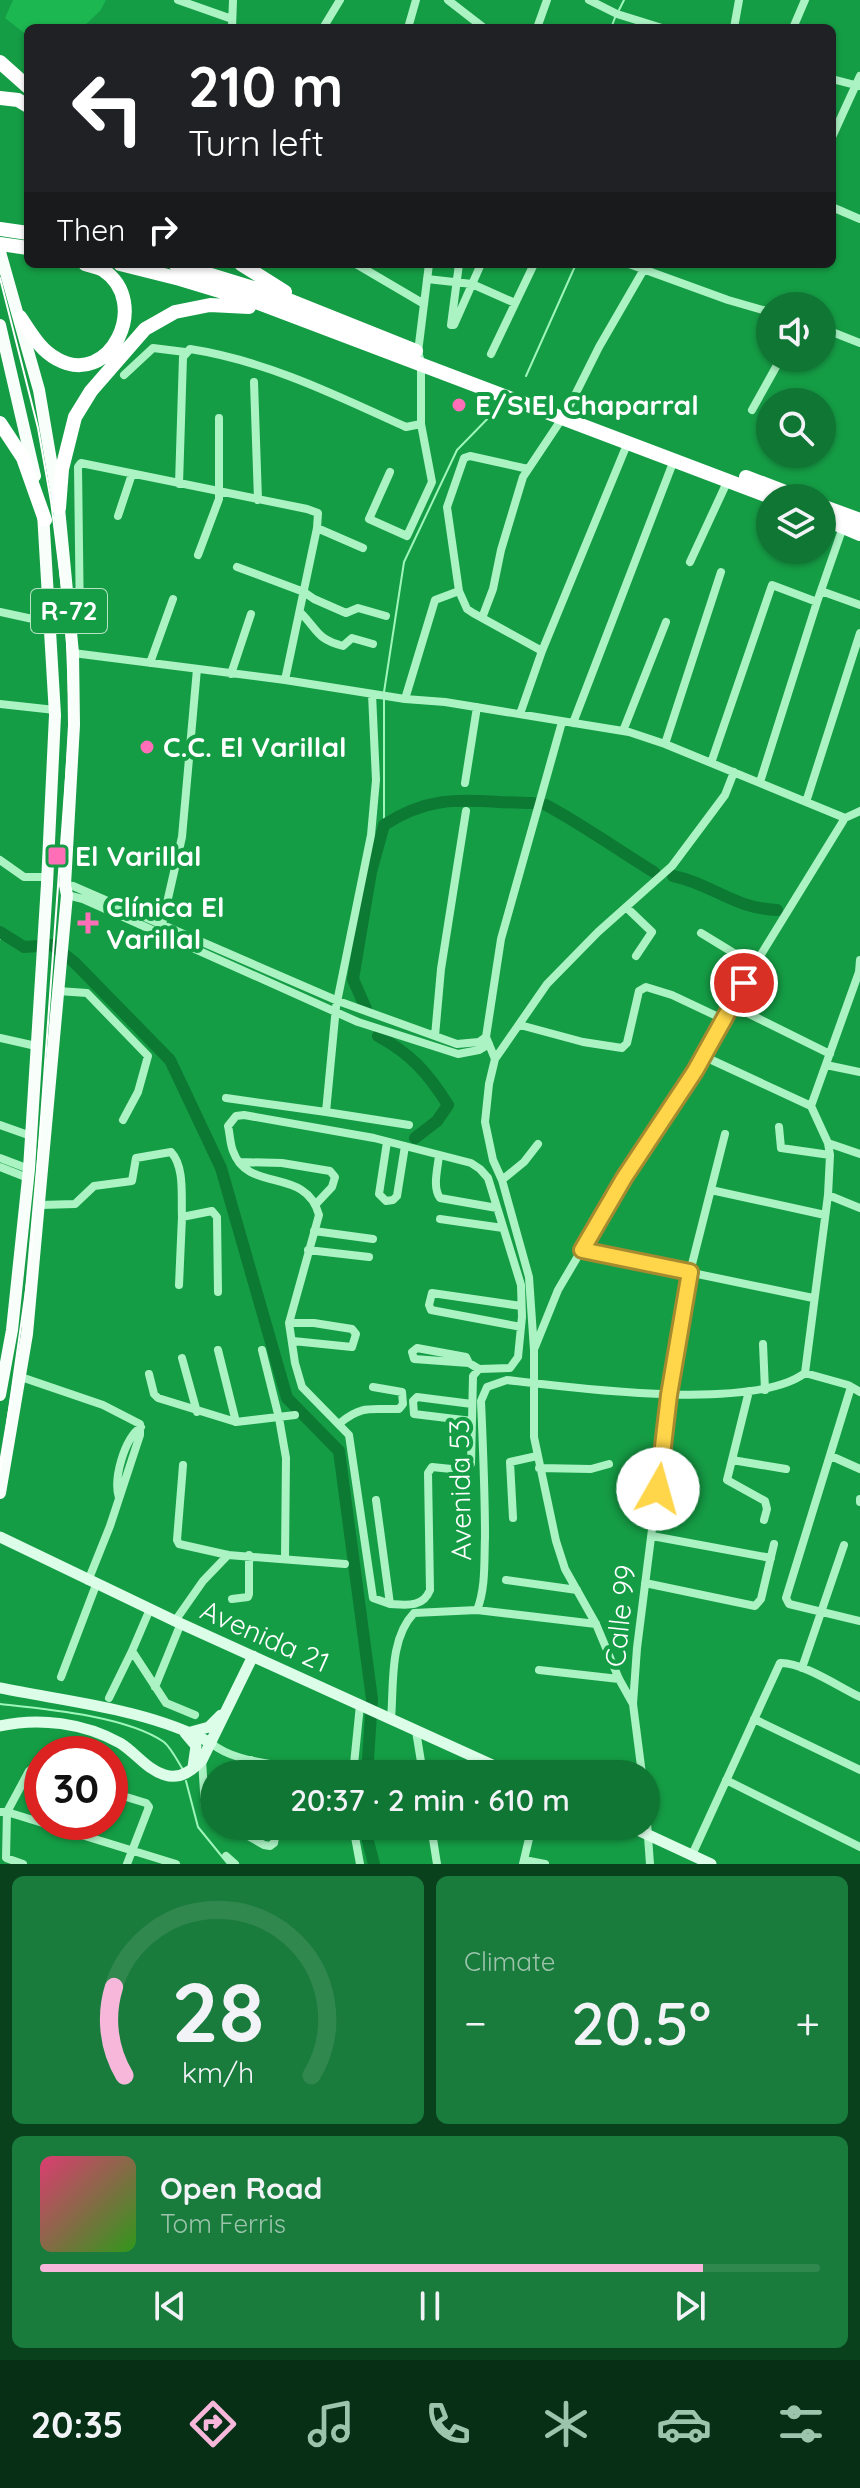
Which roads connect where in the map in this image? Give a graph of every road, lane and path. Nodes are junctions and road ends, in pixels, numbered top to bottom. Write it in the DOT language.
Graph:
graph roads {
  1 [pos="178,0"];
  2 [pos="233,0"];
  3 [pos="340,0"];
  4 [pos="416,0"];
  5 [pos="450,0"];
  6 [pos="547,0"];
  7 [pos="589,0"];
  8 [pos="739,0"];
  9 [pos="805,0"];
  10 [pos="232,24"];
  11 [pos="325,24"];
  12 [pos="409,24"];
  13 [pos="479,24"];
  14 [pos="538,24"];
  15 [pos="649,24"];
  16 [pos="735,24"];
  17 [pos="795,24"];
  18 [pos="0,62"];
  19 [pos="860,76"];
  20 [pos="836,80"];
  21 [pos="24,83"];
  22 [pos="858,86"];
  23 [pos="0,98"];
  24 [pos="24,104"];
  25 [pos="836,129"];
  26 [pos="836,209"];
  27 [pos="860,219"];
  28 [pos="24,231"];
  29 [pos="1,234"];
  30 [pos="24,246"];
  31 [pos="0,252"];
  32 [pos="95,268"];
  33 [pos="136,268"];
  34 [pos="188,268"];
  35 [pos="247,268"];
  36 [pos="363,268"];
  37 [pos="428,268"];
  38 [pos="458,268"];
  39 [pos="479,268"];
  40 [pos="532,268"];
  41 [pos="644,268"];
  42 [pos="650,268"];
  43 [pos="427,279"];
  44 [pos="456,282"];
  45 [pos="472,284"];
  46 [pos="515,303"];
  47 [pos="424,304"];
  48 [pos="756,307"];
  49 [pos="320,313"];
  50 [pos="292,316"];
  51 [pos="20,317"];
  52 [pos="0,325"];
  53 [pos="836,334"];
  54 [pos="860,343"];
  55 [pos="185,352"];
  56 [pos="491,354"];
  57 [pos="419,357"];
  58 [pos="773,372"];
  59 [pos="124,375"];
  60 [pos="254,382"];
  61 [pos="752,410"];
  62 [pos="566,413"];
  63 [pos="219,418"];
  64 [pos="0,423"];
  65 [pos="421,424"];
  66 [pos="628,441"];
  67 [pos="675,459"];
  68 [pos="528,469"];
  69 [pos="390,472"];
  70 [pos="132,474"];
  71 [pos="728,480"];
  72 [pos="179,484"];
  73 [pos="762,484"];
  74 [pos="756,491"];
  75 [pos="220,492"];
  76 [pos="258,500"];
  77 [pos="59,508"];
  78 [pos="836,511"];
  79 [pos="118,516"];
  80 [pos="45,520"];
  81 [pos="860,520"];
  82 [pos="836,524"];
  83 [pos="843,527"];
  84 [pos="317,528"];
  85 [pos="860,534"];
  86 [pos="363,548"];
  87 [pos="198,555"];
  88 [pos="690,562"];
  89 [pos="237,567"];
  90 [pos="721,572"];
  91 [pos="459,591"];
  92 [pos="821,591"];
  93 [pos="304,592"];
  94 [pos="173,599"];
  95 [pos="817,602"];
  96 [pos="860,605"];
  97 [pos="0,612"];
  98 [pos="300,612"];
  99 [pos="251,614"];
  100 [pos="386,616"];
  101 [pos="482,618"];
  102 [pos="666,622"];
  103 [pos="52,623"];
  104 [pos="70,628"];
  105 [pos="860,633"];
  106 [pos="373,644"];
  107 [pos="542,651"];
  108 [pos="73,653"];
  109 [pos="150,663"];
  110 [pos="197,669"];
  111 [pos="231,674"];
  112 [pos="285,680"];
  113 [pos="372,694"];
  114 [pos="405,699"];
  115 [pos="0,704"];
  116 [pos="477,707"];
  117 [pos="55,710"];
  118 [pos="520,714"];
  119 [pos="562,722"];
  120 [pos="573,723"];
  121 [pos="623,731"];
  122 [pos="665,744"];
  123 [pos="711,763"];
  124 [pos="734,772"];
  125 [pos="760,782"];
  126 [pos="465,783"];
  127 [pos="806,802"];
  128 [pos="466,811"];
  129 [pos="860,811"];
  130 [pos="845,818"];
  131 [pos="0,860"];
  132 [pos="47,877"];
  133 [pos="66,890"];
  134 [pos="626,907"];
  135 [pos="161,928"];
  136 [pos="701,933"];
  137 [pos="636,956"];
  138 [pos="860,960"];
  139 [pos="755,966"];
  140 [pos="860,972"];
  141 [pos="58,991"];
  142 [pos="338,1001"];
  143 [pos="731,1005"];
  144 [pos="336,1013"];
  145 [pos="723,1019"];
  146 [pos="520,1025"];
  147 [pos="435,1036"];
  148 [pos="0,1038"];
  149 [pos="487,1041"];
  150 [pos="36,1046"];
  151 [pos="830,1054"];
  152 [pos="703,1056"];
  153 [pos="495,1059"];
  154 [pos="826,1065"];
  155 [pos="860,1072"];
  156 [pos="226,1098"];
  157 [pos="811,1106"];
  158 [pos="326,1112"];
  159 [pos="123,1120"];
  160 [pos="0,1125"];
  161 [pos="409,1125"];
  162 [pos="779,1127"];
  163 [pos="725,1134"];
  164 [pos="31,1136"];
  165 [pos="387,1142"];
  166 [pos="828,1143"];
  167 [pos="538,1144"];
  168 [pos="405,1146"];
  169 [pos="860,1154"];
  170 [pos="439,1155"];
  171 [pos="830,1155"];
  172 [pos="0,1158"];
  173 [pos="239,1162"];
  174 [pos="0,1167"];
  175 [pos="28,1173"];
  176 [pos="502,1180"];
  177 [pos="711,1190"];
  178 [pos="828,1195"];
  179 [pos="316,1204"];
  180 [pos="41,1205"];
  181 [pos="497,1208"];
  182 [pos="860,1208"];
  183 [pos="825,1215"];
  184 [pos="182,1217"];
  185 [pos="440,1219"];
  186 [pos="503,1228"];
  187 [pos="314,1231"];
  188 [pos="373,1239"];
  189 [pos="308,1250"];
  190 [pos="582,1250"];
  191 [pos="369,1257"];
  192 [pos="690,1272"];
  193 [pos="179,1285"];
  194 [pos="218,1292"];
  195 [pos="813,1298"];
  196 [pos="521,1306"];
  197 [pos="289,1323"];
  198 [pos="521,1327"];
  199 [pos="6,1329"];
  200 [pos="293,1341"];
  201 [pos="763,1344"];
  202 [pos="218,1350"];
  203 [pos="262,1350"];
  204 [pos="534,1350"];
  205 [pos="182,1358"];
  206 [pos="469,1363"];
  207 [pos="505,1368"];
  208 [pos="479,1369"];
  209 [pos="805,1373"];
  210 [pos="149,1374"];
  211 [pos="21,1377"];
  212 [pos="507,1380"];
  213 [pos="532,1383"];
  214 [pos="373,1387"];
  215 [pos="851,1387"];
  216 [pos="765,1390"];
  217 [pos="749,1391"];
  218 [pos="860,1392"];
  219 [pos="0,1395"];
  220 [pos="669,1395"];
  221 [pos="472,1404"];
  222 [pos="197,1412"];
  223 [pos="295,1415"];
  224 [pos="279,1418"];
  225 [pos="472,1421"];
  226 [pos="236,1422"];
  227 [pos="340,1423"];
  228 [pos="537,1456"];
  229 [pos="831,1456"];
  230 [pos="732,1460"];
  231 [pos="609,1464"];
  232 [pos="183,1465"];
  233 [pos="539,1468"];
  234 [pos="786,1469"];
  235 [pos="860,1469"];
  236 [pos="0,1493"];
  237 [pos="376,1500"];
  238 [pos="513,1518"];
  239 [pos="764,1520"];
  240 [pos="652,1536"];
  241 [pos="0,1537"];
  242 [pos="774,1544"];
  243 [pos="844,1545"];
  244 [pos="228,1555"];
  245 [pos="249,1555"];
  246 [pos="285,1558"];
  247 [pos="771,1558"];
  248 [pos="345,1564"];
  249 [pos="506,1580"];
  250 [pos="92,1583"];
  251 [pos="645,1583"];
  252 [pos="577,1590"];
  253 [pos="232,1599"];
  254 [pos="390,1604"];
  255 [pos="150,1609"];
  256 [pos="414,1609"];
  257 [pos="477,1610"];
  258 [pos="821,1612"];
  259 [pos="860,1619"];
  260 [pos="178,1622"];
  261 [pos="596,1624"];
  262 [pos="132,1651"];
  263 [pos="253,1656"];
  264 [pos="802,1668"];
  265 [pos="539,1670"];
  266 [pos="61,1677"];
  267 [pos="619,1679"];
  268 [pos="155,1687"];
  269 [pos="0,1688"];
  270 [pos="860,1697"];
  271 [pos="109,1698"];
  272 [pos="633,1704"];
  273 [pos="362,1706"];
  274 [pos="225,1712"];
  275 [pos="195,1715"];
  276 [pos="386,1717"];
  277 [pos="754,1719"];
  278 [pos="0,1726"];
  279 [pos="186,1731"];
  280 [pos="416,1731"];
  281 [pos="211,1743"];
  282 [pos="202,1760"];
  283 [pos="251,1760"];
  284 [pos="355,1760"];
  285 [pos="421,1760"];
  286 [pos="481,1760"];
  287 [pos="640,1760"];
  288 [pos="200,1762"];
  289 [pos="860,1770"];
  290 [pos="191,1772"];
  291 [pos="24,1779"];
  292 [pos="726,1780"];
  293 [pos="128,1798"];
  294 [pos="3,1812"];
  295 [pos="256,1840"];
  296 [pos="275,1840"];
  297 [pos="356,1840"];
  298 [pos="433,1840"];
  299 [pos="529,1840"];
  300 [pos="649,1840"];
  301 [pos="660,1840"];
  302 [pos="860,1847"];
  303 [pos="132,1851"];
  304 [pos="692,1855"];
  305 [pos="226,1856"];
  306 [pos="524,1862"];
  307 [pos="23,1864"];
  308 [pos="127,1864"];
  309 [pos="176,1864"];
  310 [pos="235,1864"];
  311 [pos="360,1864"];
  312 [pos="437,1864"];
  313 [pos="545,1864"];
  314 [pos="650,1864"];
  315 [pos="711,1864"];
  1 -- 10 [label="street"];
  2 -- 10 [label="street"];
  3 -- 11 [label="street"];
  4 -- 12 [label="street"];
  5 -- 13 [label="street"];
  6 -- 14 [label="street"];
  7 -- 15 [label="street"];
  8 -- 16 [label="street"];
  9 -- 17 [label="street"];
  18 -- 21 [label="highway"];
  19 -- 22 [label="street"];
  20 -- 22 [label="street"];
  22 -- 25 [label="street"];
  23 -- 24 [label="highway"];
  26 -- 27 [label="street"];
  28 -- 29 [label="highway"];
  29 -- 30 [label="highway"];
  31 -- 51 [label="main road, R-72"];
  32 -- 51 [label="highway"];
  33 -- 50 [label="highway"];
  34 -- 49 [label="highway"];
  35 -- 49 [label="highway"];
  36 -- 47 [label="street"];
  37 -- 43 [label="street"];
  38 -- 44 [label="street"];
  39 -- 45 [label="street"];
  40 -- 46 [label="street"];
  41 -- 62 [label="street"];
  42 -- 48 [label="street"];
  43 -- 44 [label="street"];
  43 -- 47 [label="street"];
  44 -- 45 [label="street"];
  44 -- 45 [label="street"];
  45 -- 46 [label="street"];
  46 -- 56 [label="street"];
  47 -- 57 [label="street"];
  49 -- 57 [label="highway"];
  50 -- 57 [label="highway"];
  50 -- 77 [label="highway"];
  51 -- 77 [label="main road, R-72"];
  52 -- 80 [label="main road, R-72"];
  53 -- 54 [label="street"];
  55 -- 59 [label="street"];
  55 -- 65 [label="street"];
  55 -- 72 [label="street"];
  57 -- 62 [label="highway"];
  57 -- 65 [label="street"];
  58 -- 61 [label="street"];
  60 -- 76 [label="street"];
  62 -- 66 [label="highway"];
  62 -- 68 [label="street"];
  62 -- 73 [label="highway"];
  63 -- 75 [label="street"];
  64 -- 80 [label="highway"];
  65 -- 69 [label="street"];
  66 -- 67 [label="highway"];
  66 -- 107 [label="street"];
  67 -- 71 [label="highway"];
  67 -- 120 [label="street"];
  68 -- 91 [label="street"];
  68 -- 101 [label="street"];
  70 -- 72 [label="street"];
  70 -- 79 [label="street"];
  70 -- 104 [label="street"];
  71 -- 74 [label="highway"];
  71 -- 88 [label="street"];
  72 -- 75 [label="street"];
  75 -- 76 [label="street"];
  75 -- 87 [label="street"];
  76 -- 84 [label="street"];
  77 -- 104 [label="main road, R-72"];
  78 -- 81 [label="highway"];
  80 -- 103 [label="main road, R-72"];
  82 -- 83 [label="highway"];
  83 -- 85 [label="highway"];
  83 -- 92 [label="street"];
  84 -- 86 [label="street"];
  84 -- 93 [label="street"];
  89 -- 93 [label="street"];
  90 -- 122 [label="street"];
  91 -- 101 [label="street"];
  91 -- 114 [label="street"];
  92 -- 95 [label="street"];
  92 -- 96 [label="street"];
  93 -- 98 [label="street"];
  93 -- 100 [label="street"];
  94 -- 109 [label="street"];
  95 -- 123 [label="street"];
  95 -- 125 [label="street"];
  97 -- 103 [label="street"];
  98 -- 106 [label="street"];
  98 -- 112 [label="street"];
  99 -- 111 [label="street"];
  101 -- 107 [label="street"];
  102 -- 121 [label="street"];
  103 -- 117 [label="main road, R-72"];
  104 -- 108 [label="main road, R-72"];
  105 -- 127 [label="street"];
  107 -- 118 [label="street"];
  108 -- 109 [label="street"];
  108 -- 133 [label="main road, R-72"];
  109 -- 110 [label="street"];
  110 -- 111 [label="street"];
  110 -- 135 [label="street"];
  111 -- 112 [label="street"];
  112 -- 113 [label="street"];
  113 -- 114 [label="street"];
  113 -- 142 [label="street"];
  114 -- 116 [label="street"];
  115 -- 117 [label="street"];
  116 -- 118 [label="street"];
  116 -- 126 [label="street"];
  117 -- 132 [label="main road, R-72"];
  118 -- 119 [label="street"];
  119 -- 120 [label="street"];
  119 -- 149 [label="street"];
  120 -- 121 [label="street"];
  121 -- 122 [label="street"];
  122 -- 123 [label="street"];
  123 -- 124 [label="street"];
  124 -- 125 [label="street"];
  124 -- 134 [label="street"];
  125 -- 127 [label="street"];
  127 -- 130 [label="street"];
  128 -- 147 [label="street"];
  129 -- 130 [label="street"];
  130 -- 139 [label="street"];
  131 -- 132 [label="street"];
  132 -- 150 [label="main road, R-72"];
  133 -- 135 [label="street"];
  133 -- 141 [label="main road, R-72"];
  134 -- 137 [label="street"];
  134 -- 146 [label="street"];
  135 -- 142 [label="street"];
  135 -- 144 [label="street"];
  136 -- 139 [label="street"];
  138 -- 140 [label="street"];
  139 -- 143 [label="street"];
  140 -- 151 [label="street"];
  141 -- 159 [label="street"];
  141 -- 180 [label="main road, R-72"];
  142 -- 144 [label="street"];
  142 -- 147 [label="street"];
  143 -- 145 [label="street"];
  143 -- 151 [label="street"];
  144 -- 149 [label="street"];
  144 -- 158 [label="street"];
  145 -- 146 [label="street"];
  145 -- 152 [label="street"];
  146 -- 153 [label="street"];
  147 -- 149 [label="street"];
  148 -- 150 [label="street"];
  149 -- 153 [label="street"];
  150 -- 164 [label="main road, R-72"];
  151 -- 154 [label="street"];
  152 -- 157 [label="street"];
  152 -- 190 [label="street"];
  153 -- 176 [label="street"];
  154 -- 155 [label="street"];
  154 -- 157 [label="street"];
  156 -- 158 [label="street"];
  157 -- 166 [label="street"];
  158 -- 161 [label="street"];
  160 -- 164 [label="street"];
  162 -- 171 [label="street"];
  163 -- 177 [label="street, Calle 99"];
  164 -- 175 [label="main road, R-72"];
  165 -- 168 [label="street"];
  165 -- 168 [label="street"];
  165 -- 173 [label="street"];
  166 -- 169 [label="street"];
  166 -- 171 [label="street"];
  167 -- 176 [label="street"];
  168 -- 170 [label="street"];
  170 -- 181 [label="street"];
  170 -- 181 [label="street"];
  171 -- 178 [label="street"];
  172 -- 175 [label="street"];
  173 -- 179 [label="street"];
  173 -- 179 [label="street"];
  174 -- 175 [label="street"];
  175 -- 199 [label="main road, R-72"];
  176 -- 204 [label="street"];
  177 -- 183 [label="street"];
  177 -- 192 [label="street, Calle 99"];
  178 -- 182 [label="street"];
  178 -- 183 [label="street"];
  179 -- 187 [label="street"];
  180 -- 184 [label="street"];
  180 -- 211 [label="main road, R-72"];
  181 -- 186 [label="street"];
  183 -- 195 [label="street"];
  184 -- 193 [label="street"];
  184 -- 194 [label="street"];
  185 -- 186 [label="street"];
  186 -- 196 [label="street"];
  187 -- 188 [label="street"];
  187 -- 189 [label="street"];
  189 -- 191 [label="street"];
  189 -- 197 [label="street"];
  190 -- 192 [label="street"];
  190 -- 204 [label="street"];
  192 -- 195 [label="street"];
  192 -- 220 [label="street, Calle 99"];
  195 -- 209 [label="street"];
  196 -- 198 [label="street"];
  196 -- 198 [label="street"];
  197 -- 200 [label="street"];
  197 -- 200 [label="street"];
  198 -- 207 [label="street"];
  199 -- 219 [label="main road, R-72"];
  200 -- 227 [label="street"];
  201 -- 216 [label="street"];
  202 -- 226 [label="street"];
  203 -- 224 [label="street"];
  204 -- 213 [label="street"];
  205 -- 222 [label="street"];
  206 -- 206 [label="street"];
  206 -- 208 [label="street"];
  207 -- 208 [label="street"];
  207 -- 212 [label="street"];
  208 -- 221 [label="street"];
  209 -- 215 [label="street"];
  209 -- 216 [label="street"];
  210 -- 222 [label="street"];
  211 -- 236 [label="main road, R-72"];
  211 -- 250 [label="street"];
  212 -- 213 [label="street"];
  212 -- 257 [label="street, Avenida 53"];
  213 -- 220 [label="street"];
  213 -- 228 [label="street"];
  214 -- 227 [label="street"];
  215 -- 218 [label="street"];
  215 -- 229 [label="street"];
  216 -- 217 [label="street"];
  217 -- 220 [label="street"];
  217 -- 230 [label="street"];
  220 -- 240 [label="street, Calle 99"];
  221 -- 225 [label="street"];
  221 -- 225 [label="street"];
  222 -- 226 [label="street"];
  223 -- 224 [label="street"];
  224 -- 226 [label="street"];
  224 -- 246 [label="street"];
  225 -- 256 [label="street"];
  227 -- 254 [label="street"];
  228 -- 233 [label="street"];
  228 -- 238 [label="street"];
  229 -- 235 [label="street"];
  229 -- 258 [label="street"];
  230 -- 234 [label="street"];
  230 -- 239 [label="street"];
  231 -- 233 [label="street"];
  232 -- 244 [label="street"];
  233 -- 252 [label="street"];
  237 -- 254 [label="street"];
  240 -- 247 [label="street"];
  240 -- 251 [label="street, Calle 99"];
  241 -- 250 [label="street, Avenida 21"];
  242 -- 247 [label="street"];
  243 -- 258 [label="street"];
  244 -- 245 [label="street"];
  244 -- 260 [label="street"];
  245 -- 246 [label="street"];
  245 -- 253 [label="street"];
  246 -- 248 [label="street"];
  247 -- 251 [label="street"];
  249 -- 252 [label="street"];
  250 -- 255 [label="street, Avenida 21"];
  250 -- 266 [label="street"];
  251 -- 272 [label="street, Calle 99"];
  252 -- 261 [label="street"];
  254 -- 256 [label="street"];
  255 -- 260 [label="street, Avenida 21"];
  255 -- 262 [label="street"];
  256 -- 257 [label="street"];
  256 -- 276 [label="street"];
  257 -- 261 [label="street"];
  258 -- 259 [label="street"];
  258 -- 264 [label="street"];
  260 -- 263 [label="street, Avenida 21"];
  260 -- 268 [label="street"];
  261 -- 267 [label="street"];
  262 -- 268 [label="street"];
  262 -- 271 [label="street"];
  263 -- 273 [label="street, Avenida 21"];
  263 -- 274 [label="street"];
  264 -- 270 [label="street"];
  264 -- 277 [label="street"];
  265 -- 267 [label="street"];
  267 -- 272 [label="street"];
  268 -- 275 [label="street"];
  269 -- 279 [label="street"];
  272 -- 287 [label="street, Calle 99"];
  273 -- 276 [label="street, Avenida 21"];
  273 -- 284 [label="street"];
  274 -- 279 [label="street"];
  274 -- 281 [label="street"];
  276 -- 280 [label="street, Avenida 21"];
  277 -- 289 [label="street"];
  277 -- 292 [label="street"];
  278 -- 290 [label="street"];
  279 -- 281 [label="street"];
  279 -- 290 [label="street"];
  280 -- 285 [label="street"];
  280 -- 286 [label="street, Avenida 21"];
  281 -- 282 [label="street"];
  281 -- 283 [label="street"];
  288 -- 290 [label="street"];
  291 -- 294 [label="street"];
  292 -- 302 [label="street"];
  292 -- 304 [label="street"];
  293 -- 303 [label="street"];
  294 -- 303 [label="street"];
  294 -- 307 [label="street"];
  295 -- 296 [label="street"];
  297 -- 311 [label="street"];
  298 -- 312 [label="street"];
  299 -- 306 [label="street"];
  300 -- 314 [label="street"];
  301 -- 304 [label="street"];
  303 -- 308 [label="street"];
  303 -- 309 [label="street"];
  304 -- 315 [label="street"];
  305 -- 310 [label="street"];
  306 -- 313 [label="street"];
}
